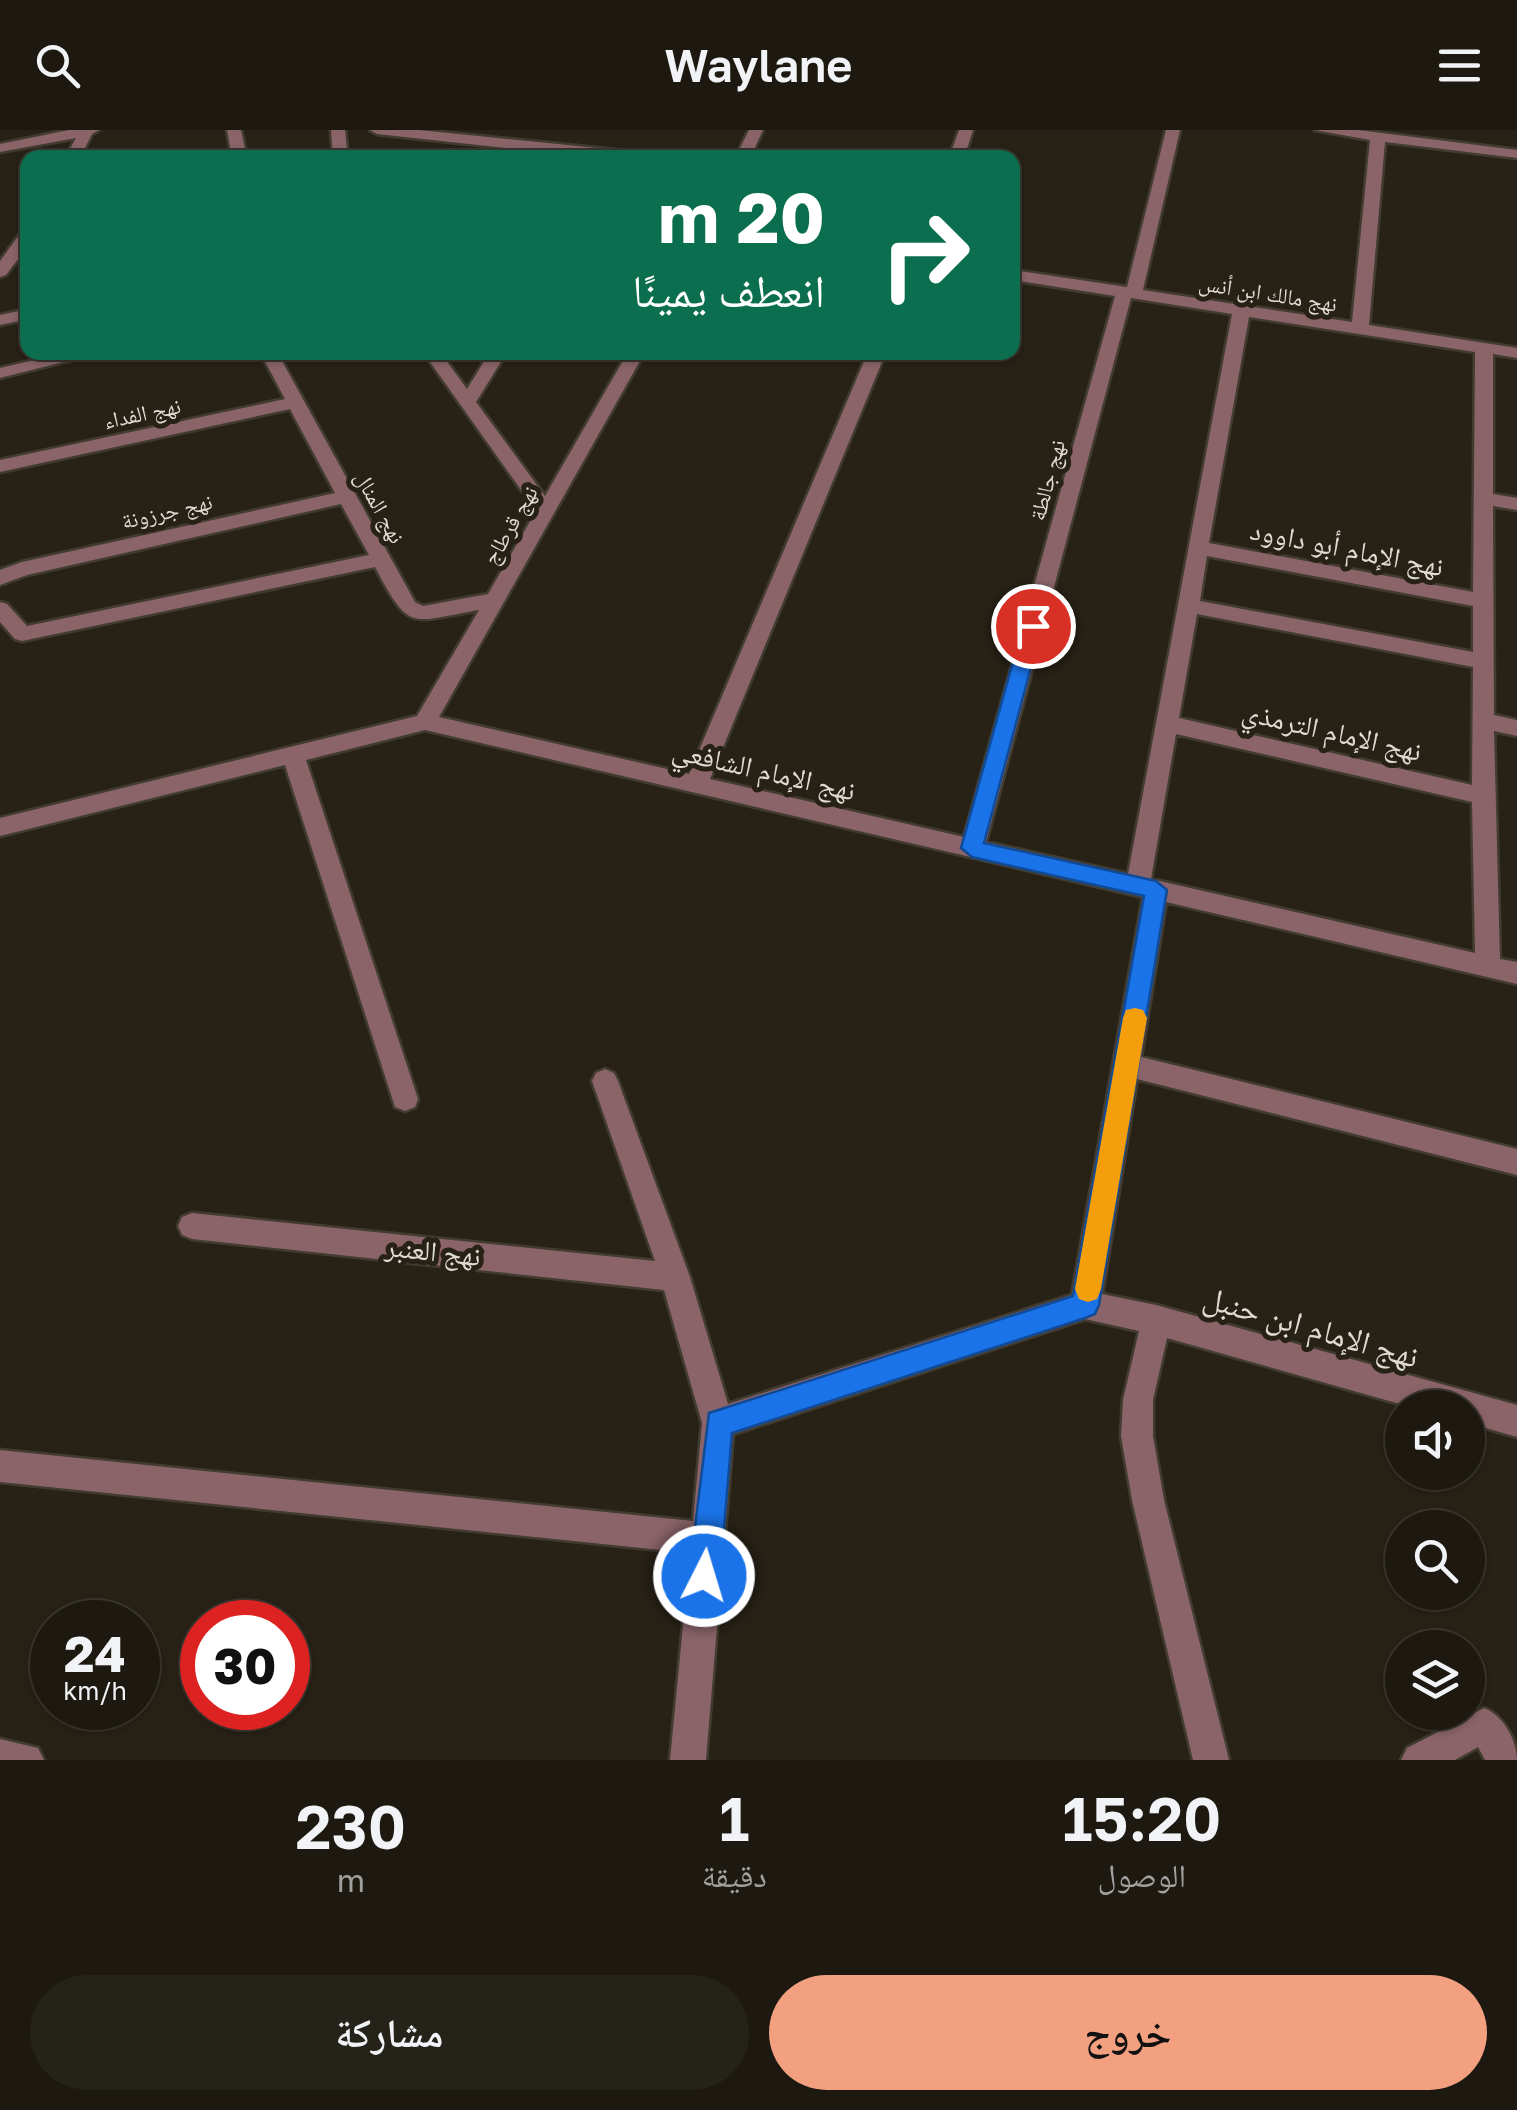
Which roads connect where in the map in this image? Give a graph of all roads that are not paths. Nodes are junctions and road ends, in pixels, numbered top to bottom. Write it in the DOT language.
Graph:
graph roads {
  1 [pos="25,130"];
  2 [pos="88,130"];
  3 [pos="377,130"];
  4 [pos="544,130"];
  5 [pos="1173,130"];
  6 [pos="1322,130"];
  7 [pos="1378,137"];
  8 [pos="533,146"];
  9 [pos="7,147"];
  10 [pos="571,150"];
  11 [pos="1517,154"];
  12 [pos="0,163"];
  13 [pos="20,245"];
  14 [pos="0,272"];
  15 [pos="1020,276"];
  16 [pos="1124,293"];
  17 [pos="1241,312"];
  18 [pos="1360,331"];
  19 [pos="1484,349"];
  20 [pos="1517,354"];
  21 [pos="59,360"];
  22 [pos="272,360"];
  23 [pos="437,360"];
  24 [pos="494,360"];
  25 [pos="633,360"];
  26 [pos="875,360"];
  27 [pos="0,373"];
  28 [pos="467,402"];
  29 [pos="292,403"];
  30 [pos="0,466"];
  31 [pos="346,497"];
  32 [pos="1484,498"];
  33 [pos="1517,504"];
  34 [pos="547,513"];
  35 [pos="1200,548"];
  36 [pos="381,559"];
  37 [pos="0,578"];
  38 [pos="495,600"];
  39 [pos="1484,602"];
  40 [pos="1191,606"];
  41 [pos="0,609"];
  42 [pos="1486,662"];
  43 [pos="1484,721"];
  44 [pos="425,722"];
  45 [pos="1168,724"];
  46 [pos="1517,728"];
  47 [pos="292,752"];
  48 [pos="696,784"];
  49 [pos="1484,796"];
  50 [pos="0,827"];
  51 [pos="972,848"];
  52 [pos="1147,888"];
  53 [pos="1488,966"];
  54 [pos="1517,973"];
  55 [pos="1127,1065"];
  56 [pos="605,1081"];
  57 [pos="405,1099"];
  58 [pos="1517,1162"];
  59 [pos="192,1226"];
  60 [pos="675,1277"];
  61 [pos="1085,1305"];
  62 [pos="1156,1320"];
  63 [pos="1517,1421"];
  64 [pos="718,1423"];
  65 [pos="0,1466"];
  66 [pos="708,1540"];
  67 [pos="0,1758"];
  68 [pos="26,1760"];
  69 [pos="688,1760"];
  70 [pos="1211,1760"];
  71 [pos="1420,1760"];
  72 [pos="1505,1760"];
  1 -- 9 [label="street"];
  2 -- 9 [label="street"];
  3 -- 8 [label="street"];
  4 -- 8 [label="street"];
  5 -- 16 [label="street, نهج جالطة"];
  6 -- 7 [label="street"];
  7 -- 11 [label="street"];
  7 -- 18 [label="street"];
  8 -- 10 [label="street"];
  9 -- 12 [label="street"];
  13 -- 14 [label="street"];
  15 -- 16 [label="street, نهج مالك ابن أنس"];
  16 -- 17 [label="street, نهج مالك ابن أنس"];
  16 -- 51 [label="street, نهج جالطة"];
  17 -- 18 [label="street, نهج مالك ابن أنس"];
  17 -- 35 [label="street"];
  18 -- 19 [label="street, نهج مالك ابن أنس"];
  19 -- 20 [label="street, نهج مالك ابن أنس"];
  19 -- 32 [label="street"];
  21 -- 27 [label="street"];
  22 -- 29 [label="street, نهج المنال"];
  23 -- 28 [label="street"];
  24 -- 28 [label="street"];
  25 -- 34 [label="street, نهج قرطاج"];
  26 -- 48 [label="street"];
  28 -- 34 [label="street"];
  29 -- 30 [label="street, نهج الفداء"];
  29 -- 31 [label="street, نهج المنال"];
  31 -- 36 [label="street, نهج المنال"];
  31 -- 37 [label="street, نهج جرزونة"];
  32 -- 33 [label="street"];
  32 -- 39 [label="street"];
  34 -- 38 [label="street, نهج قرطاج"];
  35 -- 39 [label="street, نهج الإمام أبو داوود"];
  35 -- 40 [label="street"];
  36 -- 38 [label="street, نهج المنال"];
  36 -- 41 [label="street"];
  38 -- 44 [label="street, نهج قرطاج"];
  39 -- 42 [label="street"];
  40 -- 42 [label="street"];
  40 -- 45 [label="street"];
  42 -- 43 [label="street"];
  43 -- 46 [label="street"];
  43 -- 49 [label="street"];
  44 -- 47 [label="street, نهج الإمام الشافعي"];
  44 -- 48 [label="street, نهج الإمام الشافعي"];
  45 -- 49 [label="street, نهج الإمام الترمذي"];
  45 -- 52 [label="street"];
  47 -- 50 [label="street, نهج الإمام الشافعي"];
  47 -- 57 [label="street"];
  48 -- 51 [label="street, نهج الإمام الشافعي"];
  49 -- 53 [label="street"];
  51 -- 52 [label="street, نهج الإمام الشافعي"];
  52 -- 53 [label="street, نهج الإمام الشافعي"];
  52 -- 55 [label="street"];
  53 -- 54 [label="street, نهج الإمام الشافعي"];
  55 -- 58 [label="street"];
  55 -- 61 [label="street"];
  56 -- 60 [label="street"];
  59 -- 60 [label="street, نهج العنبر"];
  60 -- 64 [label="street"];
  61 -- 62 [label="street, نهج الإمام ابن حنبل"];
  61 -- 64 [label="street"];
  62 -- 63 [label="street, نهج الإمام ابن حنبل"];
  62 -- 70 [label="street"];
  64 -- 66 [label="street"];
  65 -- 66 [label="street"];
  66 -- 69 [label="street"];
  67 -- 68 [label="street"];
  71 -- 72 [label="street"];
}
